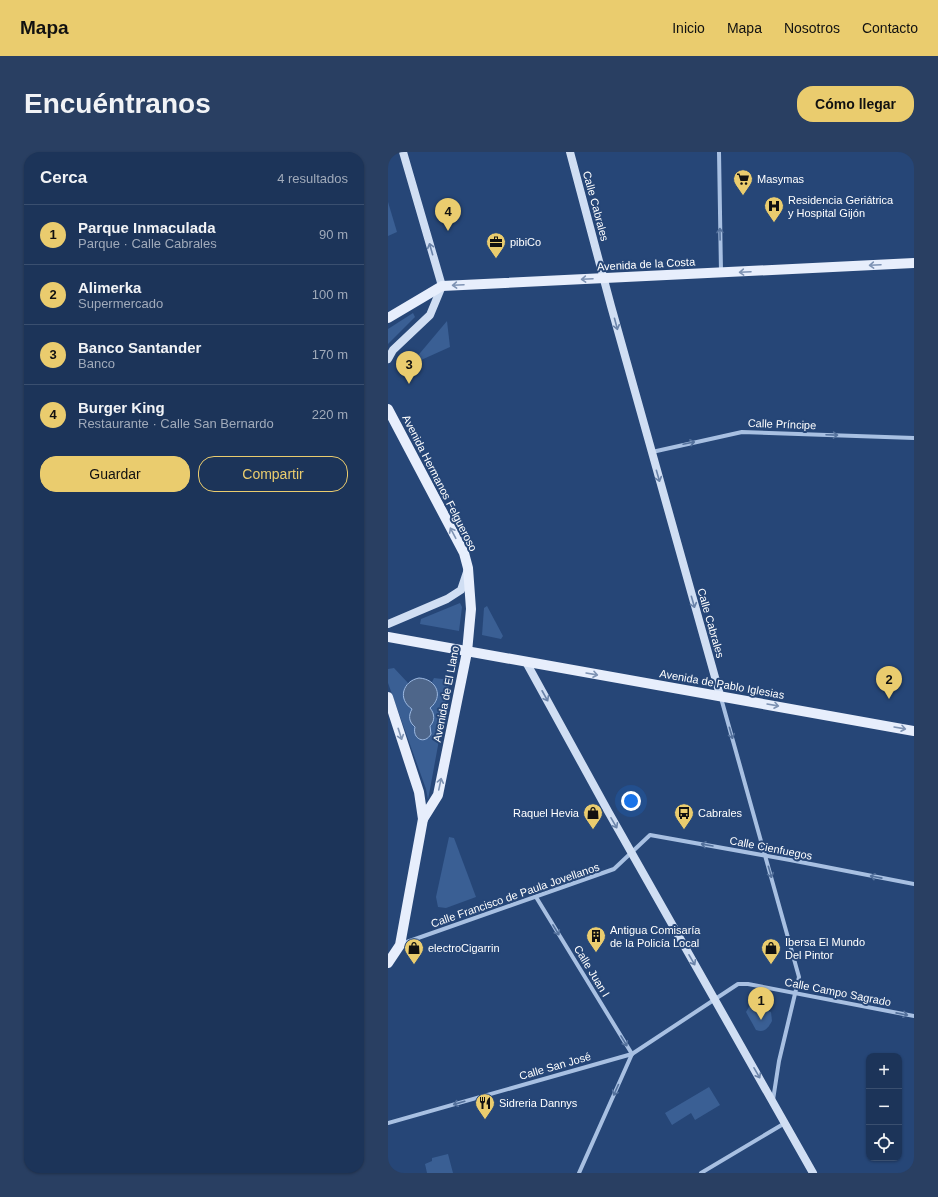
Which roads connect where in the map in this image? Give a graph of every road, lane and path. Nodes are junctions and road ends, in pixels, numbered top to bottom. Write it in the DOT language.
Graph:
graph roads {
  1 [pos="403,152"];
  2 [pos="570,152"];
  3 [pos="719,152"];
  4 [pos="914,263"];
  5 [pos="721,273"];
  6 [pos="604,278"];
  7 [pos="442,286"];
  8 [pos="388,318"];
  9 [pos="388,359"];
  10 [pos="388,409"];
  11 [pos="914,438"];
  12 [pos="652,452"];
  13 [pos="468,568"];
  14 [pos="388,624"];
  15 [pos="388,638"];
  16 [pos="467,652"];
  17 [pos="526,662"];
  18 [pos="720,695"];
  19 [pos="388,697"];
  20 [pos="914,730"];
  21 [pos="423,819"];
  22 [pos="632,854"];
  23 [pos="765,856"];
  24 [pos="914,884"];
  25 [pos="536,897"];
  26 [pos="400,945"];
  27 [pos="388,963"];
  28 [pos="795,993"];
  29 [pos="715,999"];
  30 [pos="914,1016"];
  31 [pos="632,1054"];
  32 [pos="773,1100"];
  33 [pos="388,1123"];
  34 [pos="785,1123"];
  35 [pos="579,1173"];
  36 [pos="701,1173"];
  37 [pos="813,1173"];
  7 -- 1 [label="street, one-way"];
  2 -- 6 [label="street, Calle Cabrales"];
  5 -- 3 [label="street, one-way"];
  4 -- 5 [label="main road, Avenida de la Costa, one-way"];
  5 -- 6 [label="main road, Avenida de la Costa"];
  6 -- 7 [label="main road, Avenida de la Costa, one-way"];
  6 -- 12 [label="street, Calle Cabrales, one-way"];
  7 -- 8 [label="main road, Avenida de la Costa"];
  7 -- 9 [label="street"];
  13 -- 10 [label="main road, Avenida Hermanos Felgueroso, one-way"];
  12 -- 11 [label="street, Calle Príncipe, one-way"];
  12 -- 18 [label="street, Calle Cabrales, one-way"];
  13 -- 14 [label="street"];
  13 -- 16 [label="main road, Avenida de El Llano"];
  15 -- 16 [label="main road, Avenida de Pablo Iglesias"];
  16 -- 17 [label="main road, Avenida de Pablo Iglesias"];
  21 -- 16 [label="main road, Avenida de El Llano, one-way"];
  17 -- 18 [label="main road, Avenida de Pablo Iglesias, one-way"];
  17 -- 22 [label="street, one-way"];
  18 -- 20 [label="main road, Avenida de Pablo Iglesias, one-way"];
  18 -- 23 [label="street, Calle Cabrales, one-way"];
  19 -- 21 [label="main road, Avenida de El Llano, one-way"];
  21 -- 26 [label="main road, Avenida de El Llano"];
  23 -- 22 [label="street, Calle Cienfuegos, one-way"];
  22 -- 25 [label="street, Calle Francisco de Paula Jovellanos"];
  22 -- 29 [label="street, one-way"];
  24 -- 23 [label="street, Calle Cienfuegos, one-way"];
  23 -- 28 [label="street, Calle Cabrales, one-way"];
  25 -- 26 [label="street, Calle Francisco de Paula Jovellanos"];
  25 -- 31 [label="street, Calle Juan I, one-way"];
  26 -- 27 [label="main road, Avenida de El Llano"];
  28 -- 29 [label="street, Calle Campo Sagrado"];
  28 -- 30 [label="street, Calle Campo Sagrado, one-way"];
  28 -- 32 [label="street, Calle Cabrales"];
  29 -- 31 [label="street, Calle San José"];
  29 -- 32 [label="street, one-way"];
  31 -- 33 [label="street, Calle San José, one-way"];
  31 -- 35 [label="street, one-way"];
  32 -- 34 [label="street"];
  34 -- 36 [label="street"];
  34 -- 37 [label="street"];
}
